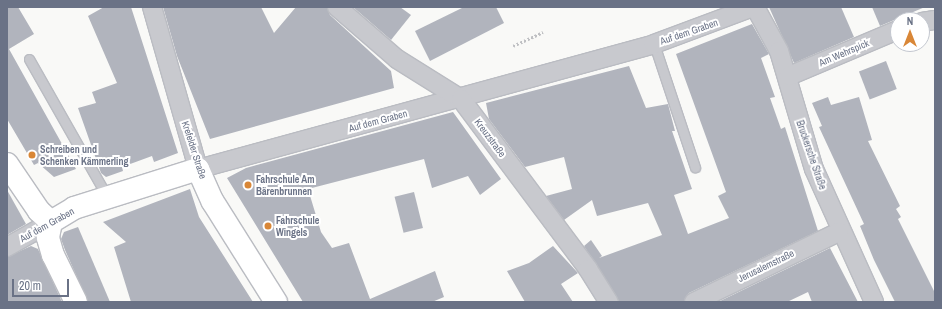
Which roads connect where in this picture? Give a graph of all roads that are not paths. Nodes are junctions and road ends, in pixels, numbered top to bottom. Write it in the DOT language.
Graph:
graph roads {
  1 [pos="152,7"];
  2 [pos="337,7"];
  3 [pos="754,7"];
  4 [pos="890,33"];
  5 [pos="654,44"];
  6 [pos="29,59"];
  7 [pos="789,76"];
  8 [pos="460,99"];
  9 [pos="7,164"];
  10 [pos="695,167"];
  11 [pos="198,170"];
  12 [pos="108,198"];
  13 [pos="51,222"];
  14 [pos="840,232"];
  15 [pos="7,247"];
  16 [pos="76,302"];
  17 [pos="276,302"];
  18 [pos="609,302"];
  19 [pos="694,302"];
  20 [pos="874,302"];
  1 -- 11 [label="street, Krefelder Straße"];
  2 -- 8 [label="street, Kreuzstraße"];
  3 -- 5 [label="street, Auf dem Graben"];
  3 -- 7 [label="street, Bruckersche Straße"];
  4 -- 7 [label="street, Am Wehrspick"];
  5 -- 8 [label="street, Auf dem Graben"];
  5 -- 10 [label="lane"];
  6 -- 12 [label="lane"];
  7 -- 14 [label="street, Bruckersche Straße"];
  8 -- 11 [label="street, Auf dem Graben"];
  8 -- 18 [label="street, Kreuzstraße"];
  9 -- 13 [label="street"];
  11 -- 12 [label="street, Auf dem Graben"];
  11 -- 17 [label="street, Krefelder Straße"];
  12 -- 13 [label="street, Auf dem Graben"];
  13 -- 15 [label="street, Auf dem Graben"];
  13 -- 16 [label="street"];
  14 -- 19 [label="street, Jerusalemstraße"];
  14 -- 20 [label="street, Bruckersche Straße"];
}
